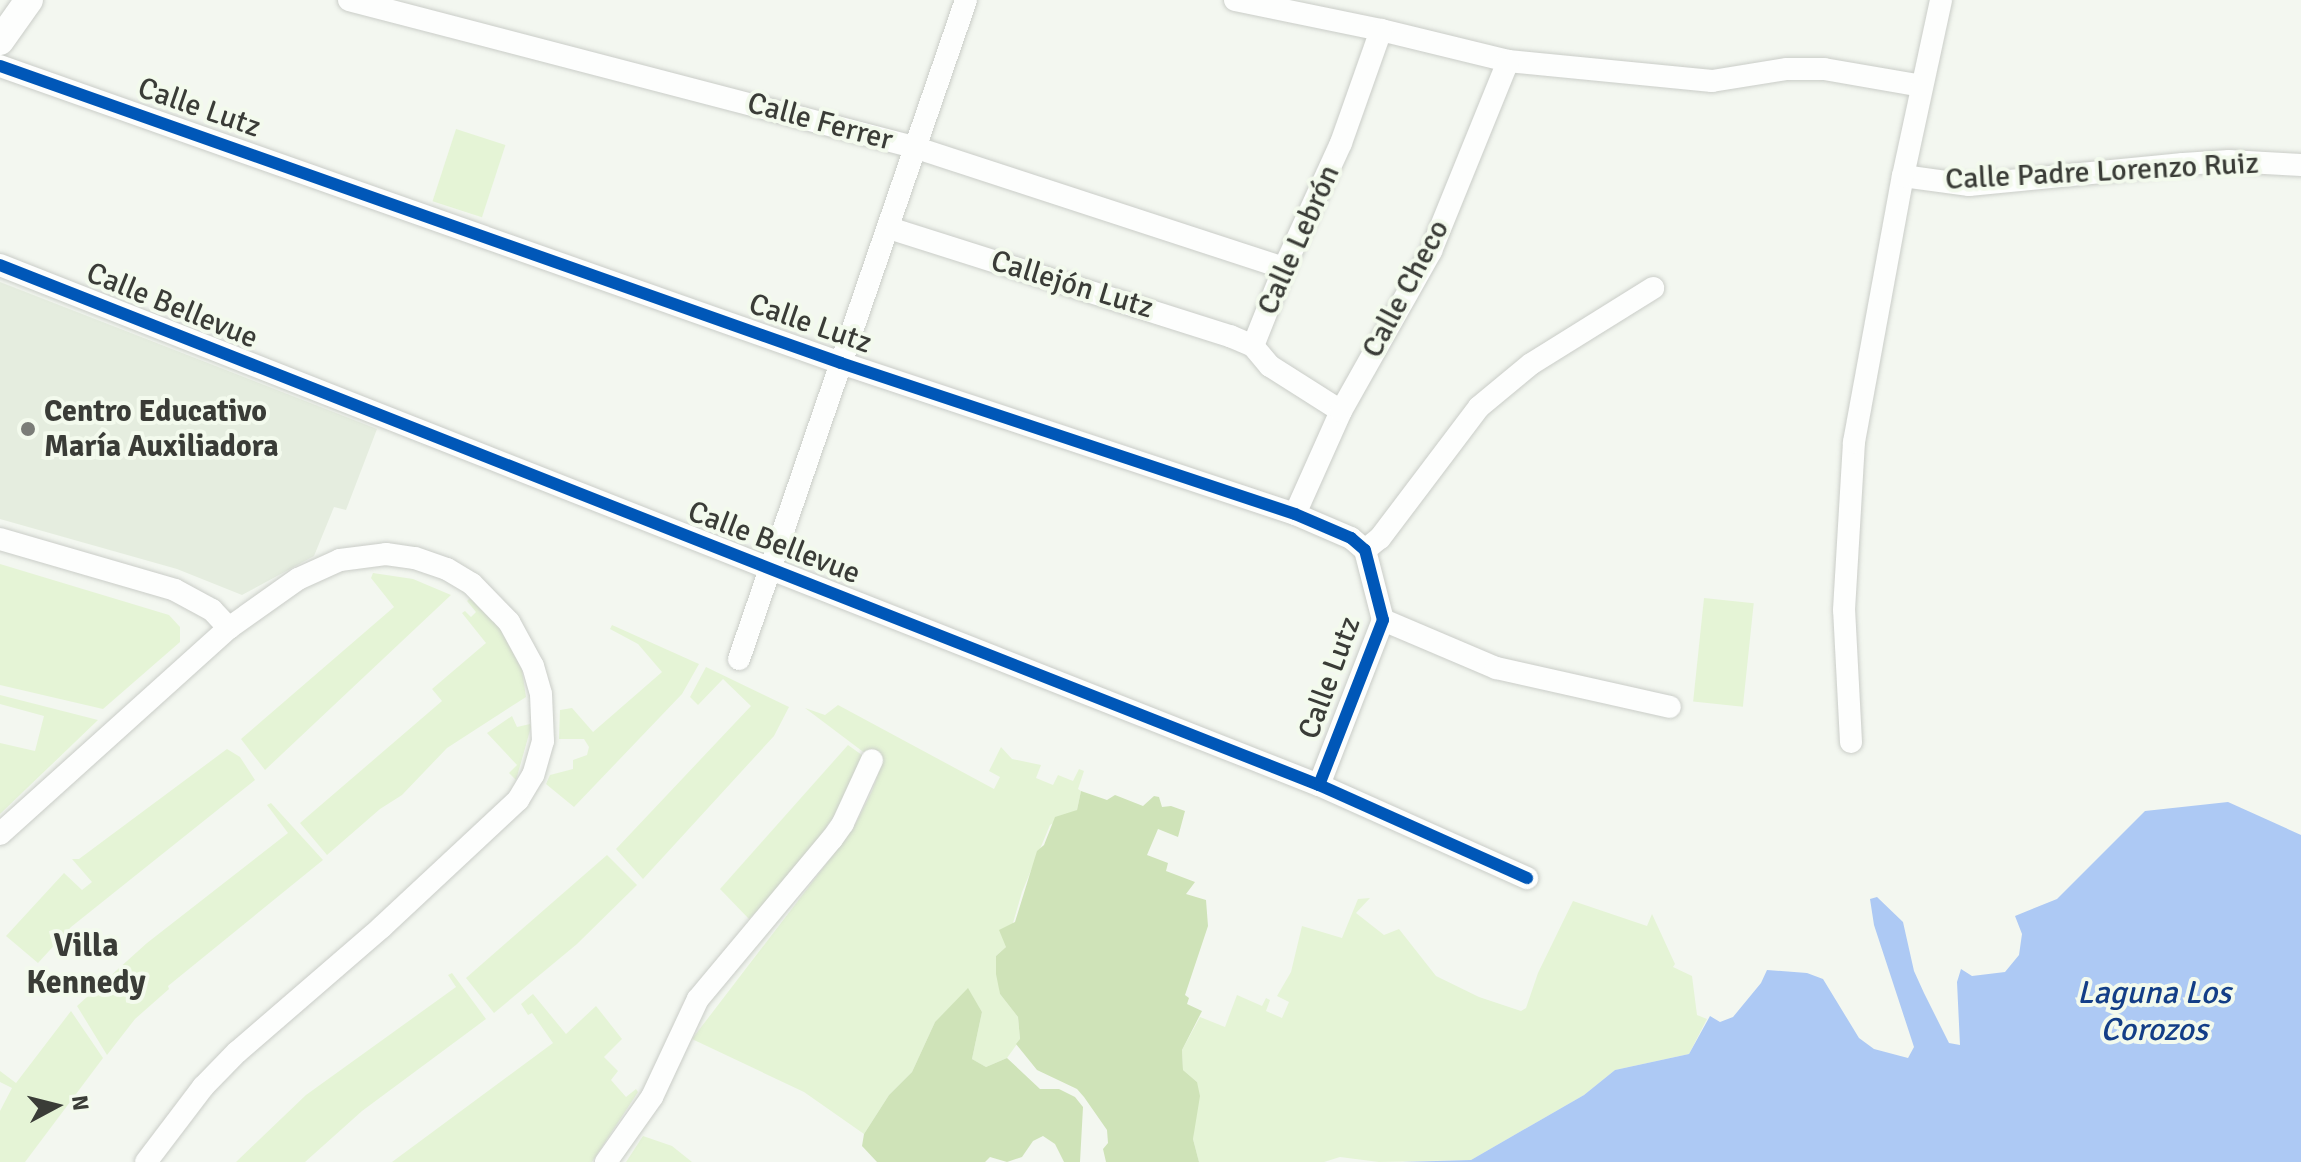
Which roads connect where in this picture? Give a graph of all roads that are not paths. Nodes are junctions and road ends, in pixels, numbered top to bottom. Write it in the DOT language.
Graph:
graph roads {
  1 [pos="29,0"];
  2 [pos="349,0"];
  3 [pos="966,0"];
  4 [pos="1235,0"];
  5 [pos="1941,0"];
  6 [pos="1381,30"];
  7 [pos="0,41"];
  8 [pos="1508,61"];
  9 [pos="0,66"];
  10 [pos="1922,86"];
  11 [pos="917,148"];
  12 [pos="2301,165"];
  13 [pos="1903,176"];
  14 [pos="889,228"];
  15 [pos="0,265"];
  16 [pos="1284,268"];
  17 [pos="1653,288"];
  18 [pos="1253,346"];
  19 [pos="841,363"];
  20 [pos="1341,411"];
  21 [pos="1295,514"];
  22 [pos="0,539"];
  23 [pos="1365,550"];
  24 [pos="771,571"];
  25 [pos="1383,620"];
  26 [pos="229,628"];
  27 [pos="739,659"];
  28 [pos="1670,707"];
  29 [pos="1851,742"];
  30 [pos="872,760"];
  31 [pos="1319,785"];
  32 [pos="0,834"];
  33 [pos="1527,878"];
  34 [pos="146,1162"];
  35 [pos="606,1162"];
  1 -- 7 [label="street"];
  2 -- 11 [label="street, Calle Ferrer"];
  3 -- 11 [label="street"];
  4 -- 6 [label="street"];
  5 -- 10 [label="street"];
  6 -- 8 [label="street"];
  6 -- 16 [label="street, Calle Lebrón"];
  8 -- 10 [label="street"];
  8 -- 20 [label="street, Calle Checo"];
  9 -- 19 [label="street, Calle Lutz"];
  10 -- 13 [label="street"];
  11 -- 14 [label="street"];
  11 -- 16 [label="street, Calle Ferrer"];
  12 -- 13 [label="street, Calle Padre Lorenzo Ruiz"];
  13 -- 29 [label="street"];
  14 -- 18 [label="street, Callejón Lutz"];
  14 -- 19 [label="street"];
  15 -- 24 [label="street, Calle Bellevue"];
  16 -- 18 [label="street, Calle Lebrón"];
  17 -- 23 [label="street"];
  18 -- 20 [label="street, Calle Lebrón"];
  19 -- 21 [label="street, Calle Lutz"];
  19 -- 24 [label="street"];
  20 -- 21 [label="street, Calle Checo"];
  21 -- 23 [label="street, Calle Lutz"];
  22 -- 26 [label="street"];
  23 -- 25 [label="street, Calle Lutz"];
  24 -- 27 [label="street"];
  24 -- 31 [label="street, Calle Bellevue"];
  25 -- 28 [label="street"];
  25 -- 31 [label="street, Calle Lutz"];
  26 -- 32 [label="street"];
  26 -- 34 [label="street"];
  30 -- 35 [label="street"];
  31 -- 33 [label="street, Calle Bellevue"];
}
